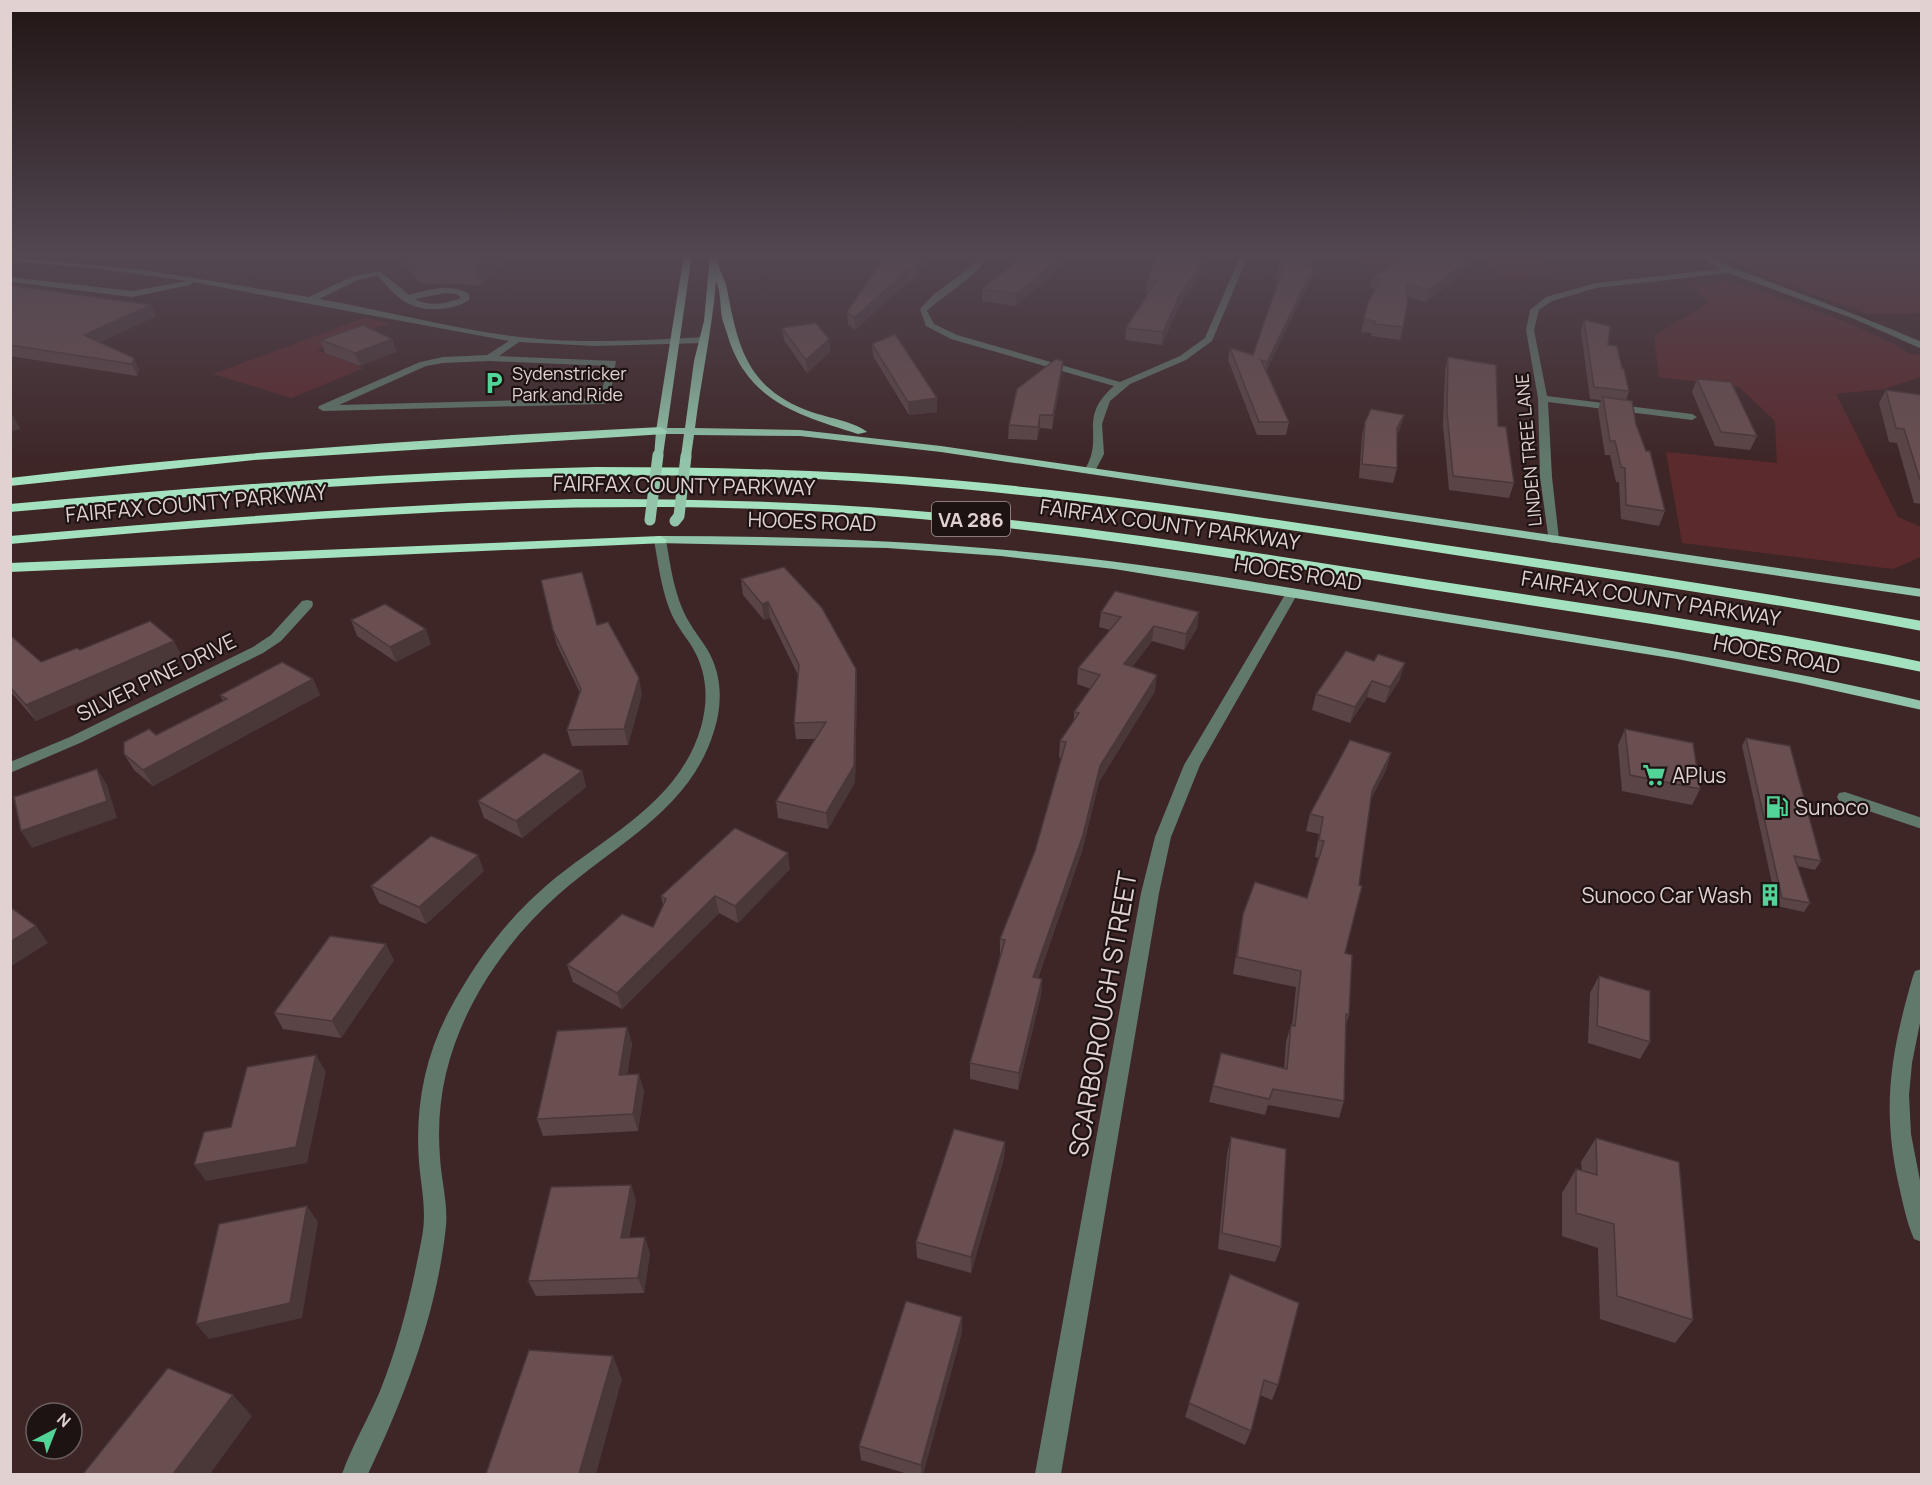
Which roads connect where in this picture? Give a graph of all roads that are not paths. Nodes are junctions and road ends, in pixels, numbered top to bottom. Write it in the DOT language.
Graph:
graph roads {
  1 [pos="434,323"];
  2 [pos="677,323"];
  3 [pos="708,323"];
  4 [pos="728,323"];
  5 [pos="929,323"];
  6 [pos="1216,323"];
  7 [pos="1531,323"];
  8 [pos="1871,323"];
  9 [pos="518,339"];
  10 [pos="704,340"];
  11 [pos="674,342"];
  12 [pos="1922,346"];
  13 [pos="489,358"];
  14 [pos="1120,385"];
  15 [pos="1543,398"];
  16 [pos="1692,417"];
  17 [pos="690,430"];
  18 [pos="661,431"];
  19 [pos="941,449"];
  20 [pos="1090,471"];
  21 [pos="10,482"];
  22 [pos="10,508"];
  23 [pos="1553,539"];
  24 [pos="10,540"];
  25 [pos="660,540"];
  26 [pos="10,568"];
  27 [pos="1922,592"];
  28 [pos="1293,593"];
  29 [pos="308,604"];
  30 [pos="1922,626"];
  31 [pos="1922,666"];
  32 [pos="1922,706"];
  33 [pos="10,768"];
  34 [pos="1845,796"];
  35 [pos="1922,824"];
  36 [pos="1922,976"];
  37 [pos="1916,1023"];
  38 [pos="1922,1232"];
  39 [pos="355,1474"];
  40 [pos="1048,1474"];
  1 -- 9 [label="street"];
  2 -- 11 [label="main road"];
  3 -- 10 [label="main road"];
  4 -- 19 [label="main road"];
  5 -- 14 [label="street"];
  6 -- 14 [label="street"];
  7 -- 15 [label="street, LINDEN TREE LANE"];
  8 -- 12 [label="street"];
  9 -- 11 [label="street"];
  9 -- 13 [label="street"];
  10 -- 11 [label="street"];
  10 -- 17 [label="main road"];
  11 -- 18 [label="main road"];
  13 -- 13 [label="street"];
  14 -- 20 [label="street"];
  15 -- 16 [label="street"];
  15 -- 23 [label="street, LINDEN TREE LANE"];
  17 -- 18 [label="main road"];
  17 -- 19 [label="main road"];
  17 -- 25 [label="main road, bridge"];
  18 -- 21 [label="highway"];
  18 -- 25 [label="main road, bridge"];
  19 -- 20 [label="main road"];
  20 -- 23 [label="main road"];
  22 -- 30 [label="highway, FAIRFAX COUNTY PARKWAY / VA 286"];
  23 -- 27 [label="main road"];
  24 -- 31 [label="highway, FAIRFAX COUNTY PARKWAY / VA 286"];
  25 -- 26 [label="highway"];
  25 -- 28 [label="main road, HOOES ROAD"];
  25 -- 39 [label="street"];
  28 -- 32 [label="main road, HOOES ROAD"];
  28 -- 40 [label="street, SCARBOROUGH STREET"];
  29 -- 33 [label="street, SILVER PINE DRIVE"];
  34 -- 35 [label="street"];
  36 -- 37 [label="street"];
  37 -- 38 [label="street"];
}
